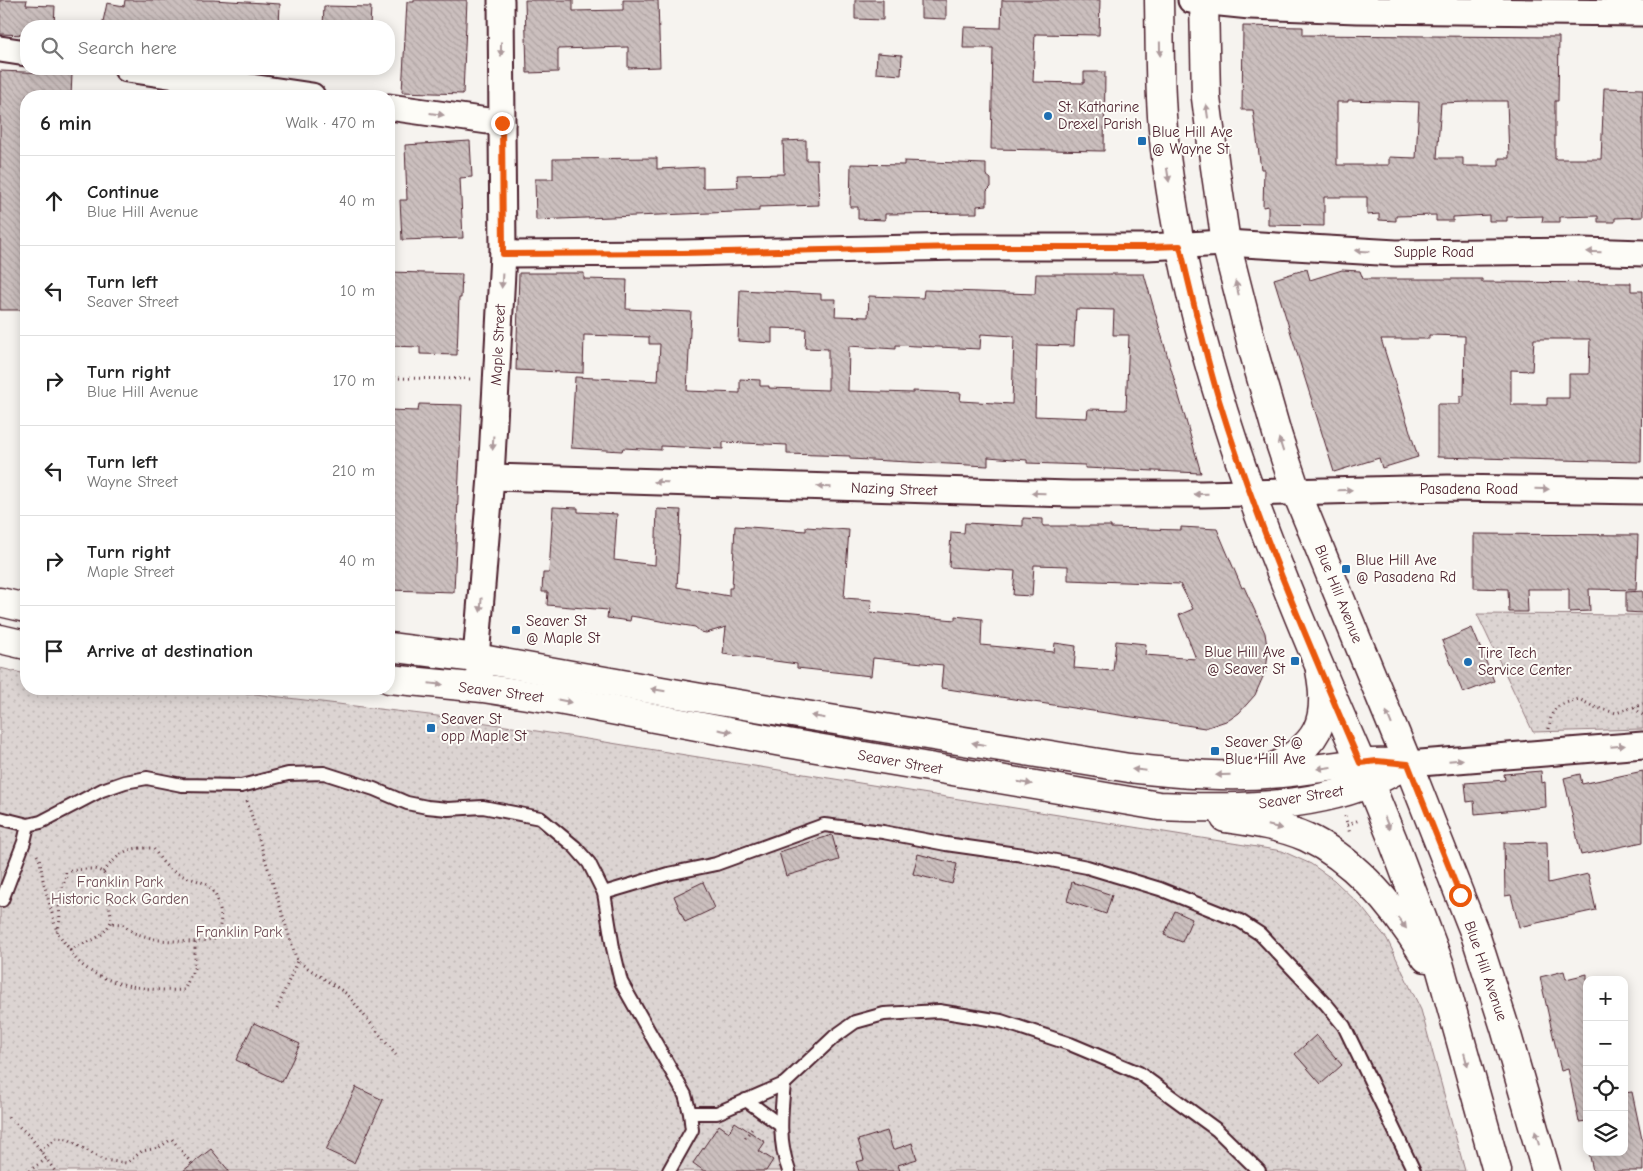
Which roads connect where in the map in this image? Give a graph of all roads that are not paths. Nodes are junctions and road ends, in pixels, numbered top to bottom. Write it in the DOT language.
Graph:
graph roads {
  1 [pos="501,0"];
  2 [pos="1159,0"];
  3 [pos="1191,0"];
  4 [pos="1204,0"];
  5 [pos="1643,13"];
  6 [pos="0,49"];
  7 [pos="20,52"];
  8 [pos="168,75"];
  9 [pos="271,90"];
  10 [pos="395,108"];
  11 [pos="502,123"];
  12 [pos="1226,242"];
  13 [pos="1180,246"];
  14 [pos="1643,253"];
  15 [pos="503,254"];
  16 [pos="491,477"];
  17 [pos="1296,491"];
  18 [pos="1643,491"];
  19 [pos="1250,492"];
  20 [pos="0,602"];
  21 [pos="20,607"];
  22 [pos="0,639"];
  23 [pos="20,644"];
  24 [pos="395,648"];
  25 [pos="476,658"];
  26 [pos="1320,670"];
  27 [pos="395,680"];
  28 [pos="483,688"];
  29 [pos="1643,745"];
  30 [pos="1408,764"];
  31 [pos="1365,773"];
  32 [pos="1258,775"];
  33 [pos="1159,806"];
  34 [pos="0,818"];
  35 [pos="28,825"];
  36 [pos="604,893"];
  37 [pos="0,900"];
  38 [pos="1453,1013"];
  39 [pos="784,1084"];
  40 [pos="746,1100"];
  41 [pos="690,1113"];
  42 [pos="780,1125"];
  43 [pos="669,1171"];
  44 [pos="789,1171"];
  45 [pos="1259,1171"];
  46 [pos="1414,1171"];
  47 [pos="1497,1171"];
  48 [pos="1546,1171"];
  1 -- 11 [label="street, Maple Street, one-way"];
  2 -- 13 [label="main road, one-way"];
  3 -- 4 [label="street"];
  4 -- 5 [label="street"];
  12 -- 4 [label="main road, Blue Hill Avenue, one-way"];
  6 -- 7 [label="street"];
  8 -- 9 [label="street"];
  10 -- 11 [label="street, one-way"];
  11 -- 15 [label="street, Maple Street"];
  12 -- 13 [label="street, Supple Road"];
  14 -- 12 [label="street, Supple Road, one-way"];
  17 -- 12 [label="main road, Blue Hill Avenue, one-way"];
  13 -- 15 [label="street, Supple Road"];
  13 -- 19 [label="main road"];
  15 -- 16 [label="street, Maple Street, one-way"];
  19 -- 16 [label="street, Nazing Street, one-way"];
  16 -- 25 [label="street, Maple Street, one-way"];
  17 -- 18 [label="street, Pasadena Road, one-way"];
  17 -- 19 [label="street, Nazing Street"];
  30 -- 17 [label="main road, Blue Hill Avenue, one-way"];
  19 -- 26 [label="main road"];
  20 -- 21 [label="main road"];
  22 -- 23 [label="main road"];
  24 -- 25 [label="main road, Seaver Street"];
  25 -- 28 [label="street, Maple Street"];
  32 -- 25 [label="main road, Seaver Street, one-way"];
  26 -- 31 [label="main road"];
  26 -- 32 [label="main road"];
  27 -- 28 [label="main road, Seaver Street, one-way"];
  28 -- 33 [label="main road, Seaver Street, one-way"];
  30 -- 29 [label="street, Seaver Street, one-way"];
  30 -- 31 [label="main road, Seaver Street"];
  48 -- 30 [label="main road, Blue Hill Avenue, one-way"];
  31 -- 32 [label="main road, Seaver Street, one-way"];
  31 -- 33 [label="main road, Seaver Street"];
  31 -- 38 [label="main road, one-way"];
  33 -- 38 [label="main road, one-way"];
  34 -- 35 [label="lane"];
  35 -- 36 [label="lane"];
  35 -- 37 [label="lane"];
  36 -- 41 [label="lane"];
  36 -- 46 [label="lane"];
  38 -- 47 [label="main road, one-way"];
  39 -- 40 [label="lane"];
  39 -- 42 [label="lane"];
  39 -- 45 [label="lane"];
  40 -- 41 [label="lane"];
  40 -- 42 [label="lane"];
  41 -- 43 [label="lane"];
  42 -- 44 [label="lane"];
}
